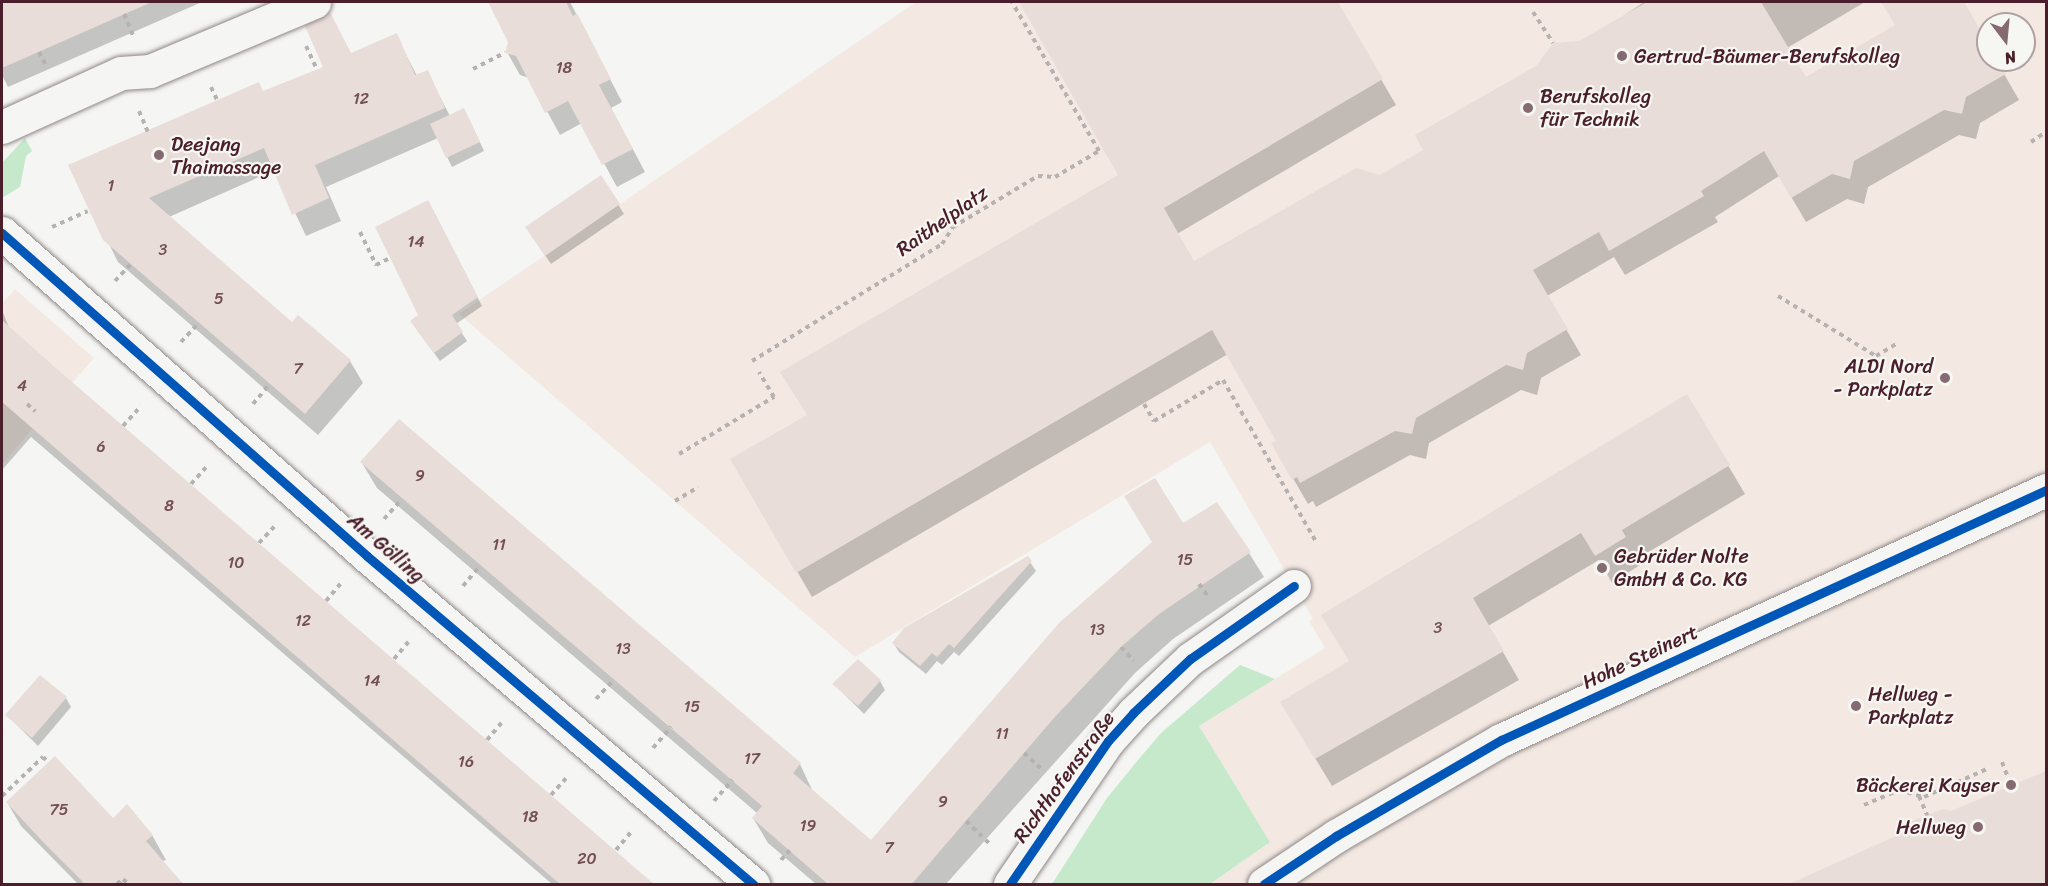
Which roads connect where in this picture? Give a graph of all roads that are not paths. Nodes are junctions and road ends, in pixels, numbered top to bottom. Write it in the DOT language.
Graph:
graph roads {
  1 [pos="315,2"];
  2 [pos="2,127"];
  3 [pos="2,233"];
  4 [pos="2046,490"];
  5 [pos="1294,586"];
  6 [pos="753,885"];
  7 [pos="1010,885"];
  8 [pos="1264,885"];
  1 -- 2 [label="street"];
  3 -- 6 [label="street, Am Gölling"];
  4 -- 8 [label="street, Hohe Steinert"];
  5 -- 7 [label="street, Richthofenstraße"];
}
